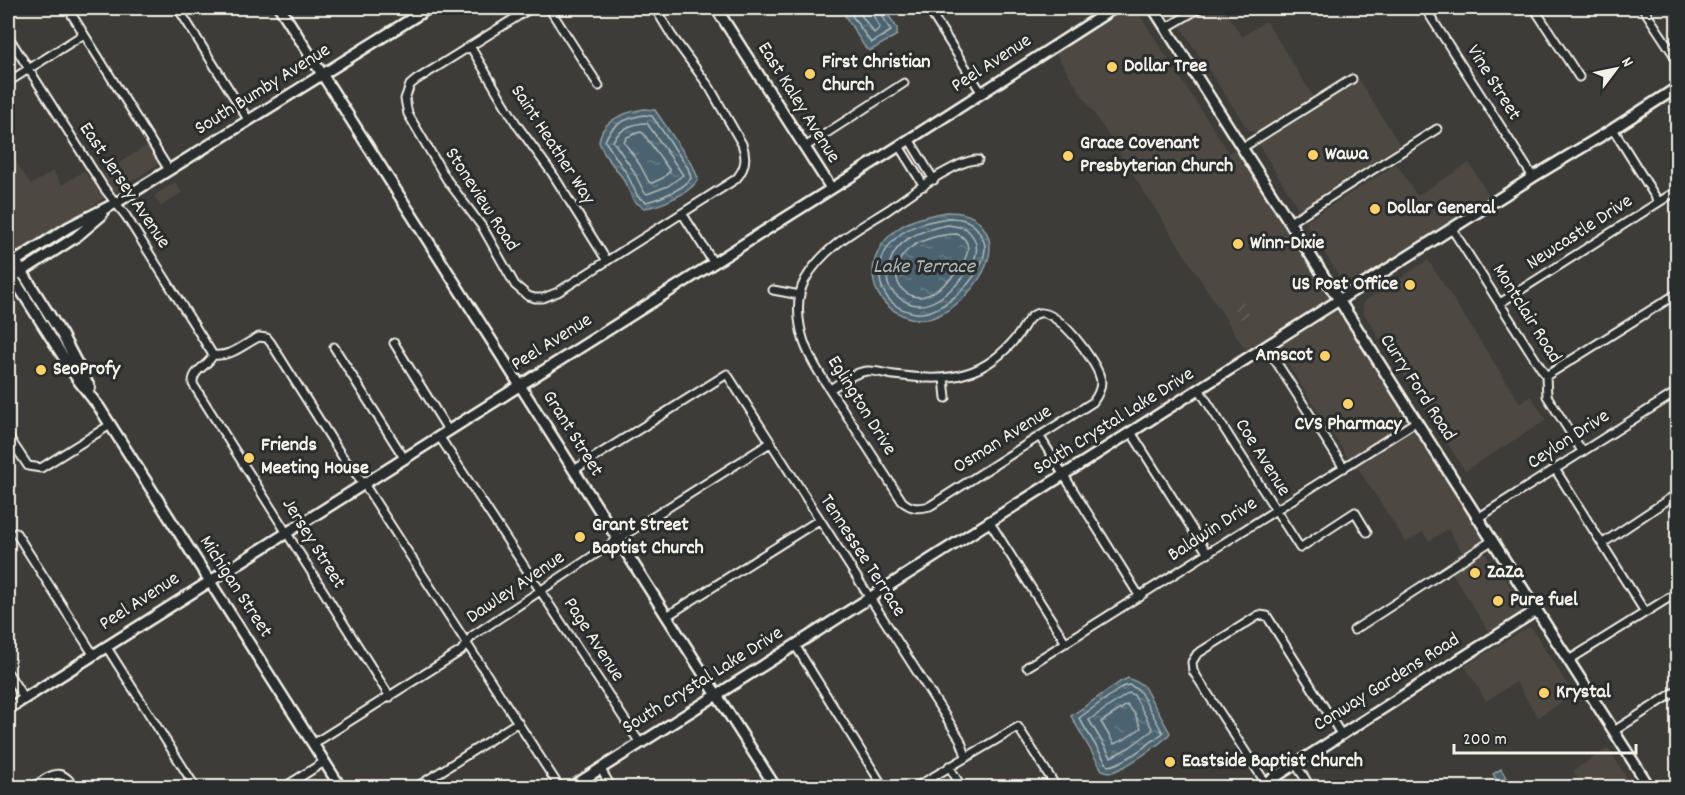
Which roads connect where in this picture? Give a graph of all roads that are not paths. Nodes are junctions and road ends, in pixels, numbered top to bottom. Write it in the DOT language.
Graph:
graph roads {
  1 [pos="178,8"];
  2 [pos="280,8"];
  3 [pos="429,8"];
  4 [pos="531,8"];
  5 [pos="549,8"];
  6 [pos="655,8"];
  7 [pos="716,8"];
  8 [pos="928,8"];
  9 [pos="1114,8"];
  10 [pos="1153,8"];
  11 [pos="1200,8"];
  12 [pos="1425,8"];
  13 [pos="1534,8"];
  14 [pos="1643,8"];
  15 [pos="72,15"];
  16 [pos="1166,28"];
  17 [pos="84,34"];
  18 [pos="8,36"];
  19 [pos="470,46"];
  20 [pos="1677,61"];
  21 [pos="28,69"];
  22 [pos="322,74"];
  23 [pos="1579,77"];
  24 [pos="1352,79"];
  25 [pos="8,82"];
  26 [pos="904,83"];
  27 [pos="599,86"];
  28 [pos="1677,87"];
  29 [pos="981,92"];
  30 [pos="249,121"];
  31 [pos="1437,129"];
  32 [pos="1613,129"];
  33 [pos="909,139"];
  34 [pos="900,146"];
  35 [pos="805,147"];
  36 [pos="1242,148"];
  37 [pos="978,160"];
  38 [pos="169,170"];
  39 [pos="1533,177"];
  40 [pos="934,180"];
  41 [pos="924,186"];
  42 [pos="831,188"];
  43 [pos="1677,190"];
  44 [pos="1659,201"];
  45 [pos="116,203"];
  46 [pos="682,213"];
  47 [pos="1290,222"];
  48 [pos="1452,228"];
  49 [pos="8,249"];
  50 [pos="607,261"];
  51 [pos="713,262"];
  52 [pos="10,271"];
  53 [pos="22,271"];
  54 [pos="774,290"];
  55 [pos="1677,293"];
  56 [pos="800,295"];
  57 [pos="1339,300"];
  58 [pos="1500,303"];
  59 [pos="394,343"];
  60 [pos="1266,346"];
  61 [pos="334,347"];
  62 [pos="213,355"];
  63 [pos="1546,376"];
  64 [pos="944,378"];
  65 [pos="520,385"];
  66 [pos="830,389"];
  67 [pos="1199,389"];
  68 [pos="1677,391"];
  69 [pos="946,398"];
  70 [pos="99,407"];
  71 [pos="1417,421"];
  72 [pos="110,425"];
  73 [pos="448,430"];
  74 [pos="1131,432"];
  75 [pos="8,436"];
  76 [pos="439,436"];
  77 [pos="1040,437"];
  78 [pos="770,443"];
  79 [pos="1582,451"];
  80 [pos="404,458"];
  81 [pos="1344,468"];
  82 [pos="1556,469"];
  83 [pos="574,470"];
  84 [pos="1063,475"];
  85 [pos="364,484"];
  86 [pos="1677,493"];
  87 [pos="930,506"];
  88 [pos="1276,510"];
  89 [pos="1478,518"];
  90 [pos="819,520"];
  91 [pos="989,521"];
  92 [pos="286,531"];
  93 [pos="1367,532"];
  94 [pos="16,533"];
  95 [pos="619,540"];
  96 [pos="1493,540"];
  97 [pos="1603,543"];
  98 [pos="1208,554"];
  99 [pos="209,580"];
  100 [pos="541,591"];
  101 [pos="1677,592"];
  102 [pos="869,597"];
  103 [pos="1140,597"];
  104 [pos="1537,610"];
  105 [pos="1646,612"];
  106 [pos="667,616"];
  107 [pos="1354,630"];
  108 [pos="467,642"];
  109 [pos="1066,643"];
  110 [pos="795,645"];
  111 [pos="106,646"];
  112 [pos="93,654"];
  113 [pos="1569,660"];
  114 [pos="1027,667"];
  115 [pos="8,673"];
  116 [pos="1677,690"];
  117 [pos="717,694"];
  118 [pos="390,697"];
  119 [pos="24,698"];
  120 [pos="8,709"];
  121 [pos="518,722"];
  122 [pos="1614,731"];
  123 [pos="1341,734"];
  124 [pos="640,742"];
  125 [pos="314,744"];
  126 [pos="966,756"];
  127 [pos="324,762"];
  128 [pos="1295,763"];
  129 [pos="949,766"];
  130 [pos="600,768"];
  131 [pos="1262,785"];
  132 [pos="32,788"];
  133 [pos="75,788"];
  134 [pos="196,788"];
  135 [pos="283,788"];
  136 [pos="341,788"];
  137 [pos="415,788"];
  138 [pos="560,788"];
  139 [pos="570,788"];
  140 [pos="612,788"];
  141 [pos="776,788"];
  142 [pos="884,788"];
  143 [pos="914,788"];
  144 [pos="962,788"];
  145 [pos="1057,788"];
  146 [pos="1311,788"];
  147 [pos="1650,788"];
  1 -- 30 [label="street"];
  2 -- 22 [label="street, Grant Street"];
  3 -- 22 [label="street, South Bumby Avenue"];
  4 -- 19 [label="street, Stoneview Road"];
  5 -- 27 [label="street"];
  6 -- 46 [label="street, Stoneview Road"];
  7 -- 35 [label="street, East Kaley Avenue"];
  8 -- 29 [label="street"];
  9 -- 29 [label="street, Peel Avenue"];
  10 -- 16 [label="street, Curry Ford Road"];
  11 -- 16 [label="street"];
  12 -- 39 [label="street, Vine Street"];
  13 -- 23 [label="street"];
  14 -- 20 [label="street"];
  15 -- 17 [label="street"];
  16 -- 36 [label="street, Curry Ford Road"];
  17 -- 21 [label="street"];
  17 -- 38 [label="street"];
  18 -- 21 [label="street, East Jersey Avenue"];
  19 -- 50 [label="street, Saint Heather Way"];
  19 -- 50 [label="street, Stoneview Road"];
  21 -- 25 [label="street"];
  21 -- 45 [label="street, East Jersey Avenue"];
  22 -- 30 [label="street, South Bumby Avenue"];
  22 -- 65 [label="street, Grant Street"];
  24 -- 36 [label="street"];
  26 -- 35 [label="street"];
  28 -- 32 [label="street, South Crystal Lake Drive"];
  29 -- 33 [label="street, Peel Avenue"];
  30 -- 38 [label="street, South Bumby Avenue"];
  31 -- 47 [label="street"];
  32 -- 39 [label="street, South Crystal Lake Drive"];
  32 -- 44 [label="street"];
  33 -- 34 [label="street, Peel Avenue"];
  33 -- 40 [label="street"];
  34 -- 41 [label="street"];
  34 -- 42 [label="street, Peel Avenue"];
  35 -- 42 [label="street, East Kaley Avenue"];
  36 -- 47 [label="street, Curry Ford Road"];
  37 -- 40 [label="street"];
  38 -- 45 [label="street, South Bumby Avenue"];
  39 -- 48 [label="street, South Crystal Lake Drive"];
  40 -- 41 [label="street"];
  41 -- 56 [label="street"];
  42 -- 51 [label="street, Peel Avenue"];
  43 -- 44 [label="street, Newcastle Drive"];
  44 -- 58 [label="street, Newcastle Drive"];
  45 -- 52 [label="street, South Bumby Avenue"];
  45 -- 53 [label="street, South Bumby Avenue"];
  45 -- 62 [label="street, East Jersey Avenue"];
  46 -- 50 [label="street, Stoneview Road"];
  46 -- 51 [label="street"];
  47 -- 57 [label="street, Curry Ford Road"];
  48 -- 57 [label="street, South Crystal Lake Drive"];
  48 -- 58 [label="street, Montclair Road"];
  49 -- 52 [label="street, Michigan Street"];
  51 -- 65 [label="street, Peel Avenue"];
  52 -- 53 [label="street, South Bumby Avenue"];
  52 -- 70 [label="street, Michigan Street"];
  53 -- 70 [label="street, Michigan Street"];
  54 -- 56 [label="street"];
  55 -- 63 [label="street"];
  56 -- 66 [label="street, Eglington Drive"];
  57 -- 60 [label="street, South Crystal Lake Drive"];
  57 -- 71 [label="street, Curry Ford Road"];
  58 -- 63 [label="street, Montclair Road"];
  59 -- 73 [label="street"];
  60 -- 67 [label="street, South Crystal Lake Drive"];
  60 -- 81 [label="street"];
  61 -- 80 [label="street"];
  62 -- 85 [label="street"];
  62 -- 92 [label="street, Jersey Street"];
  63 -- 79 [label="street, Montclair Road"];
  64 -- 66 [label="street"];
  64 -- 69 [label="street"];
  64 -- 77 [label="street, Osman Avenue"];
  65 -- 73 [label="street, Peel Avenue"];
  65 -- 83 [label="street, Grant Street"];
  66 -- 87 [label="street, Eglington Drive"];
  67 -- 74 [label="street, South Crystal Lake Drive"];
  67 -- 88 [label="street, Coe Avenue"];
  68 -- 79 [label="street, Ceylon Drive"];
  70 -- 72 [label="street, Michigan Street"];
  71 -- 81 [label="street, Baldwin Drive"];
  71 -- 89 [label="street, Curry Ford Road"];
  72 -- 75 [label="street"];
  72 -- 99 [label="street, Michigan Street"];
  73 -- 76 [label="street, Peel Avenue"];
  74 -- 84 [label="street, South Crystal Lake Drive"];
  74 -- 98 [label="street"];
  76 -- 80 [label="street, Peel Avenue"];
  76 -- 100 [label="street, Page Avenue"];
  77 -- 84 [label="street"];
  77 -- 87 [label="street, Osman Avenue"];
  78 -- 83 [label="street, Tennessee Terrace"];
  78 -- 90 [label="street, Tennessee Terrace"];
  78 -- 95 [label="street, Dawley Avenue"];
  79 -- 82 [label="street, Ceylon Drive"];
  80 -- 85 [label="street, Peel Avenue"];
  81 -- 88 [label="street, Baldwin Drive"];
  82 -- 89 [label="street, Ceylon Drive"];
  82 -- 97 [label="street"];
  83 -- 95 [label="street, Grant Street"];
  84 -- 91 [label="street, South Crystal Lake Drive"];
  84 -- 103 [label="street"];
  85 -- 92 [label="street, Peel Avenue"];
  85 -- 108 [label="street"];
  86 -- 97 [label="street"];
  88 -- 93 [label="street, Coe Avenue"];
  88 -- 98 [label="street, Baldwin Drive"];
  89 -- 96 [label="street, Curry Ford Road"];
  90 -- 102 [label="street, Tennessee Terrace"];
  90 -- 106 [label="street"];
  91 -- 102 [label="street, South Crystal Lake Drive"];
  91 -- 109 [label="street"];
  92 -- 99 [label="street, Peel Avenue"];
  92 -- 118 [label="street, Jersey Street"];
  94 -- 112 [label="street"];
  95 -- 100 [label="street, Dawley Avenue"];
  95 -- 106 [label="street, Grant Street"];
  96 -- 104 [label="street, Curry Ford Road"];
  96 -- 107 [label="street"];
  97 -- 105 [label="street"];
  98 -- 103 [label="street, Baldwin Drive"];
  99 -- 111 [label="street, Peel Avenue"];
  99 -- 125 [label="street, Michigan Street"];
  100 -- 108 [label="street, Dawley Avenue"];
  100 -- 124 [label="street, Page Avenue"];
  101 -- 105 [label="street"];
  102 -- 110 [label="street, South Crystal Lake Drive"];
  102 -- 126 [label="street, Tennessee Terrace"];
  103 -- 109 [label="street, Baldwin Drive"];
  104 -- 113 [label="street, Curry Ford Road"];
  104 -- 123 [label="street, Conway Gardens Road"];
  105 -- 113 [label="street"];
  106 -- 117 [label="street, Grant Street"];
  108 -- 118 [label="street, Dawley Avenue"];
  108 -- 121 [label="street"];
  109 -- 114 [label="street, Baldwin Drive"];
  110 -- 117 [label="street, South Crystal Lake Drive"];
  110 -- 142 [label="street"];
  111 -- 112 [label="street, Peel Avenue"];
  111 -- 134 [label="street"];
  112 -- 119 [label="street, Peel Avenue"];
  113 -- 122 [label="street, Curry Ford Road"];
  115 -- 119 [label="street"];
  116 -- 122 [label="street"];
  117 -- 124 [label="street, South Crystal Lake Drive"];
  117 -- 141 [label="street, Grant Street"];
  118 -- 125 [label="street, Dawley Avenue"];
  119 -- 120 [label="street, Peel Avenue"];
  121 -- 137 [label="street"];
  121 -- 138 [label="street"];
  122 -- 147 [label="street, Curry Ford Road"];
  123 -- 128 [label="street, Conway Gardens Road"];
  123 -- 131 [label="street"];
  124 -- 130 [label="street, South Crystal Lake Drive"];
  125 -- 127 [label="street, Michigan Street"];
  126 -- 129 [label="street"];
  126 -- 145 [label="street"];
  127 -- 135 [label="street"];
  127 -- 136 [label="street, Michigan Street"];
  128 -- 131 [label="street, Conway Gardens Road"];
  128 -- 146 [label="street"];
  129 -- 143 [label="street"];
  129 -- 144 [label="street"];
  130 -- 139 [label="street, South Crystal Lake Drive"];
  130 -- 140 [label="street"];
  132 -- 133 [label="street"];
}
